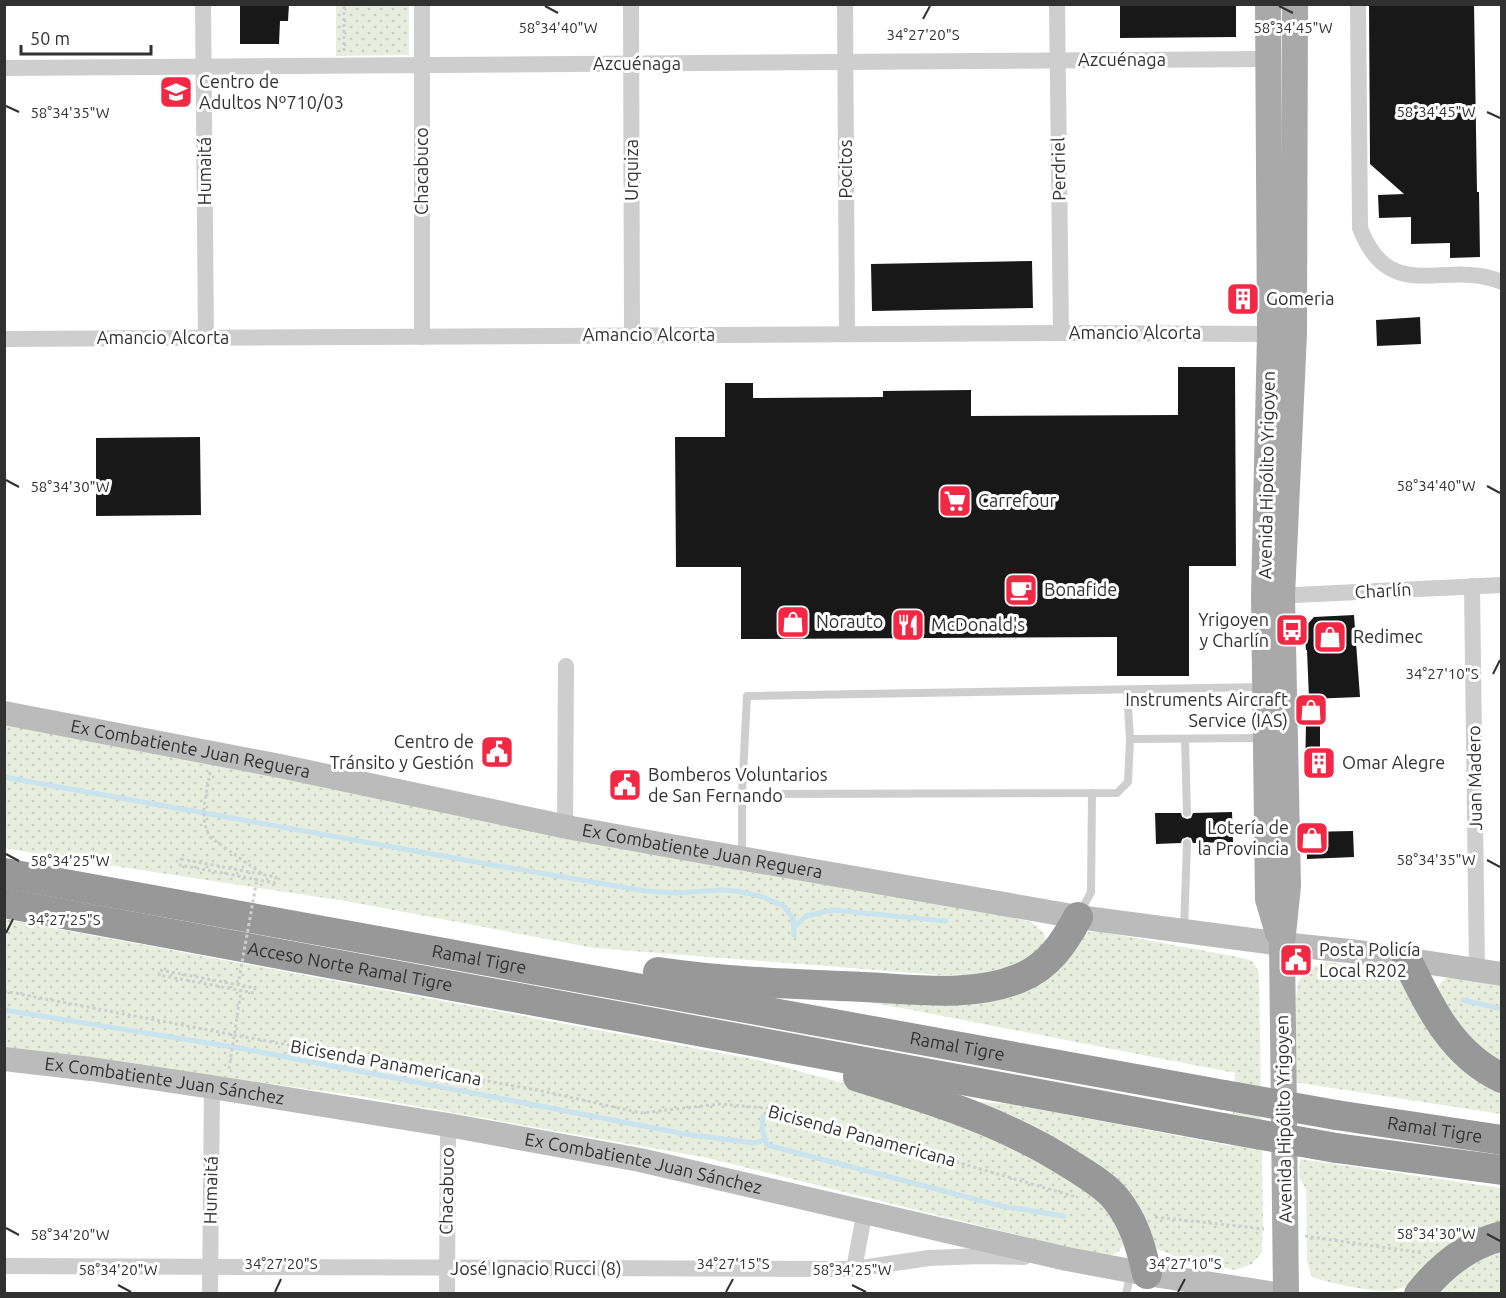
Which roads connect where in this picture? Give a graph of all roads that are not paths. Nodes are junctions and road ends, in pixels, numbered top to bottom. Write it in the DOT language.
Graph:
graph roads {
  1 [pos="203,4"];
  2 [pos="422,4"];
  3 [pos="631,4"];
  4 [pos="845,4"];
  5 [pos="1057,4"];
  6 [pos="1268,4"];
  7 [pos="1295,4"];
  8 [pos="1358,4"];
  9 [pos="1269,59"];
  10 [pos="1058,61"];
  11 [pos="845,62"];
  12 [pos="631,64"];
  13 [pos="422,65"];
  14 [pos="204,67"];
  15 [pos="4,68"];
  16 [pos="1502,282"];
  17 [pos="1061,333"];
  18 [pos="847,334"];
  19 [pos="1282,334"];
  20 [pos="632,336"];
  21 [pos="422,337"];
  22 [pos="206,338"];
  23 [pos="4,339"];
  24 [pos="1502,585"];
  25 [pos="1472,586"];
  26 [pos="1273,596"];
  27 [pos="566,666"];
  28 [pos="1266,687"];
  29 [pos="1127,690"];
  30 [pos="4,713"];
  31 [pos="1266,738"];
  32 [pos="1130,739"];
  33 [pos="1185,739"];
  34 [pos="1092,793"];
  35 [pos="742,794"];
  36 [pos="1187,813"];
  37 [pos="565,827"];
  38 [pos="1187,843"];
  39 [pos="742,858"];
  40 [pos="4,873"];
  41 [pos="4,903"];
  42 [pos="1078,917"];
  43 [pos="1184,931"];
  44 [pos="1282,944"];
  45 [pos="414,946"];
  46 [pos="1407,960"];
  47 [pos="1478,970"];
  48 [pos="1502,974"];
  49 [pos="697,1030"];
  50 [pos="4,1059"];
  51 [pos="1502,1078"];
  52 [pos="212,1087"];
  53 [pos="448,1125"];
  54 [pos="1502,1140"];
  55 [pos="1502,1170"];
  56 [pos="864,1210"];
  57 [pos="1502,1236"];
  58 [pos="1067,1258"];
  59 [pos="4,1266"];
  60 [pos="210,1268"];
  61 [pos="446,1269"];
  62 [pos="854,1269"];
  63 [pos="1142,1280"];
  64 [pos="210,1293"];
  65 [pos="447,1293"];
  66 [pos="1276,1293"];
  67 [pos="1287,1293"];
  68 [pos="1419,1293"];
  1 -- 14 [label="street, Humaitá"];
  2 -- 13 [label="street, Chacabuco"];
  3 -- 12 [label="street, Urquiza"];
  4 -- 11 [label="street, Pocitos"];
  5 -- 10 [label="street, Perdriel"];
  6 -- 9 [label="main road, Avenida Hipólito Yrigoyen"];
  7 -- 19 [label="main road, Avenida Hipólito Yrigoyen"];
  8 -- 16 [label="street"];
  9 -- 10 [label="street, Azcuénaga"];
  9 -- 19 [label="main road, Avenida Hipólito Yrigoyen"];
  10 -- 11 [label="street, Azcuénaga"];
  10 -- 17 [label="street, Perdriel"];
  11 -- 12 [label="street, Azcuénaga"];
  11 -- 18 [label="street, Pocitos"];
  12 -- 13 [label="street, Azcuénaga"];
  12 -- 20 [label="street, Urquiza"];
  13 -- 14 [label="street, Azcuénaga"];
  13 -- 21 [label="street, Chacabuco"];
  14 -- 15 [label="street, Azcuénaga"];
  14 -- 22 [label="street, Humaitá"];
  17 -- 18 [label="street, Amancio Alcorta"];
  17 -- 19 [label="street, Amancio Alcorta"];
  18 -- 20 [label="street, Amancio Alcorta"];
  19 -- 26 [label="main road, Avenida Hipólito Yrigoyen"];
  20 -- 21 [label="street, Amancio Alcorta"];
  21 -- 22 [label="street, Amancio Alcorta"];
  22 -- 23 [label="street, Amancio Alcorta"];
  24 -- 25 [label="street, Charlín"];
  25 -- 26 [label="street, Charlín"];
  25 -- 47 [label="street, Juan Madero"];
  26 -- 28 [label="main road, Avenida Hipólito Yrigoyen"];
  26 -- 44 [label="main road, Avenida Hipólito Yrigoyen"];
  27 -- 37 [label="street"];
  28 -- 29 [label="lane"];
  28 -- 31 [label="main road, Avenida Hipólito Yrigoyen"];
  29 -- 32 [label="lane"];
  29 -- 35 [label="lane"];
  30 -- 37 [label="street, Ex Combatiente Juan Reguera"];
  31 -- 33 [label="lane"];
  31 -- 44 [label="main road, Avenida Hipólito Yrigoyen"];
  32 -- 33 [label="lane"];
  32 -- 34 [label="lane"];
  33 -- 36 [label="lane"];
  34 -- 35 [label="lane"];
  34 -- 42 [label="lane"];
  35 -- 39 [label="lane"];
  37 -- 39 [label="street, Ex Combatiente Juan Reguera"];
  38 -- 43 [label="lane"];
  39 -- 42 [label="street, Ex Combatiente Juan Reguera"];
  40 -- 45 [label="highway, Acceso Norte Ramal Tigre"];
  41 -- 49 [label="highway, Acceso Norte Ramal Tigre"];
  42 -- 43 [label="street, Ex Combatiente Juan Reguera"];
  42 -- 45 [label="highway"];
  43 -- 44 [label="street, Ex Combatiente Juan Reguera"];
  44 -- 46 [label="street, Ex Combatiente Juan Reguera"];
  44 -- 67 [label="main road, Avenida Hipólito Yrigoyen"];
  45 -- 54 [label="highway, Ramal Tigre, bridge"];
  46 -- 47 [label="street, Ex Combatiente Juan Reguera"];
  46 -- 51 [label="highway"];
  47 -- 48 [label="street, Ex Combatiente Juan Reguera"];
  49 -- 55 [label="highway, Ramal Tigre, bridge"];
  49 -- 63 [label="highway"];
  50 -- 52 [label="street, Ex Combatiente Juan Sánchez"];
  52 -- 53 [label="street, Ex Combatiente Juan Sánchez"];
  52 -- 60 [label="street, Humaitá"];
  53 -- 56 [label="street, Ex Combatiente Juan Sánchez"];
  53 -- 61 [label="street, Chacabuco"];
  56 -- 58 [label="street, Ex Combatiente Juan Sánchez"];
  56 -- 62 [label="street"];
  57 -- 68 [label="highway"];
  58 -- 62 [label="street, José Ignacio Rucci (8)"];
  58 -- 63 [label="street, Ex Combatiente Juan Sánchez"];
  59 -- 60 [label="street, José Ignacio Rucci (8)"];
  60 -- 61 [label="street, José Ignacio Rucci (8)"];
  60 -- 64 [label="street, Humaitá"];
  61 -- 62 [label="street, José Ignacio Rucci (8)"];
  61 -- 65 [label="street, Chacabuco"];
  63 -- 66 [label="street, Ex Combatiente Juan Sánchez"];
}
